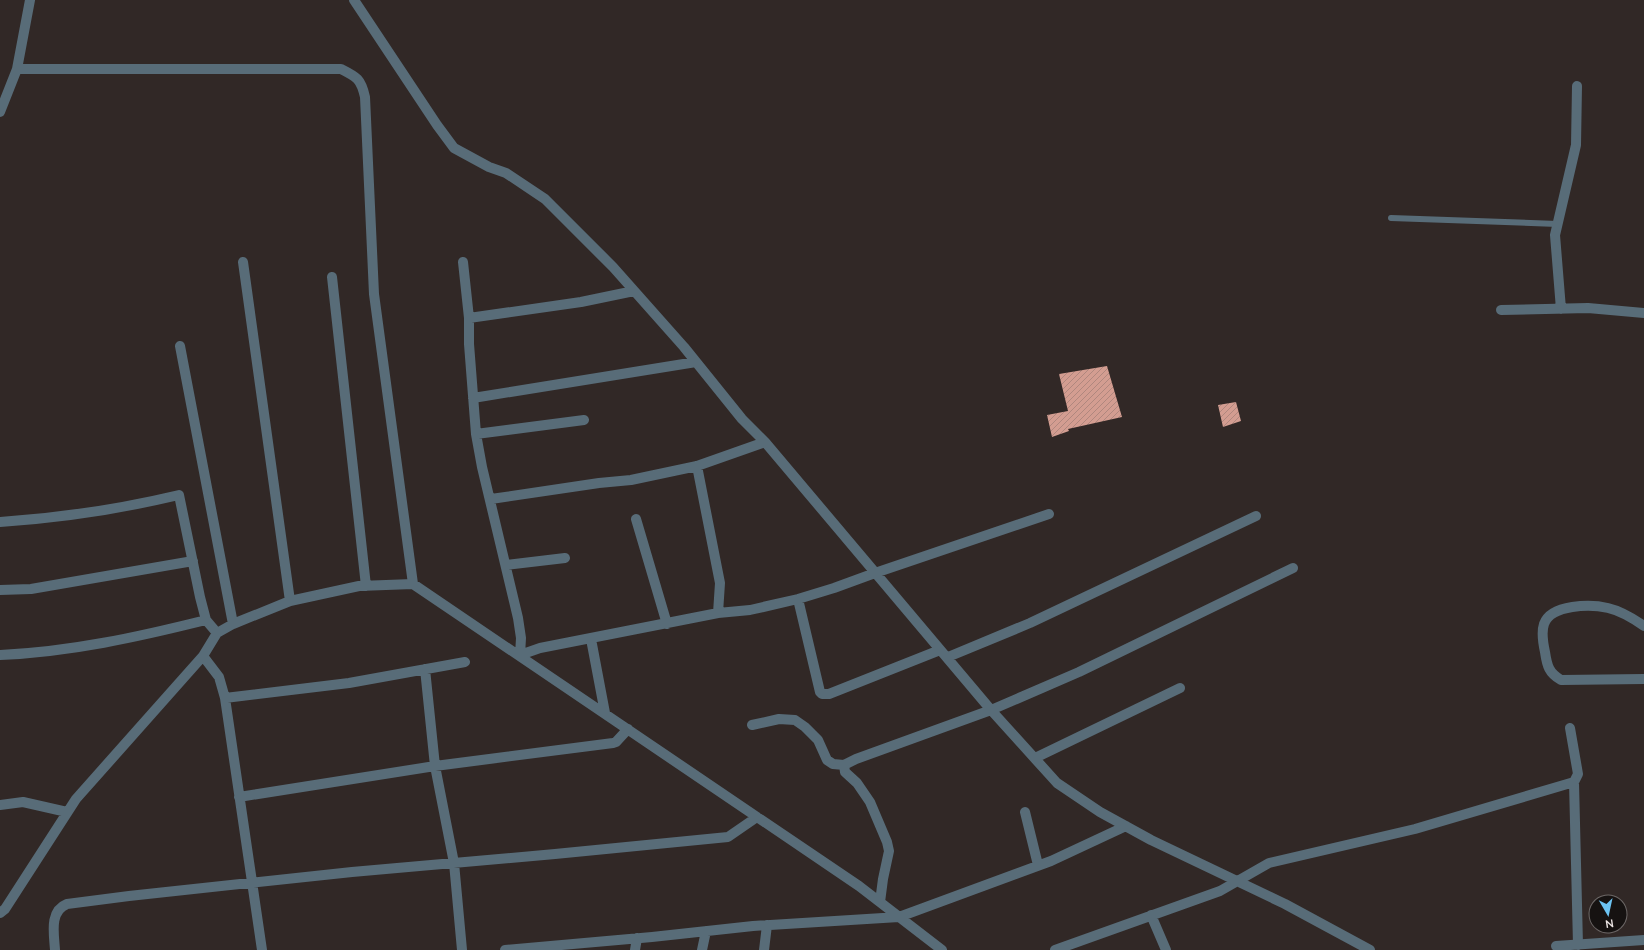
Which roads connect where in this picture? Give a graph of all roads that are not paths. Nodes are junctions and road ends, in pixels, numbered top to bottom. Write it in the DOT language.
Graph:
graph roads {
  1 [pos="30,0"];
  2 [pos="354,0"];
  3 [pos="17,69"];
  4 [pos="1577,86"];
  5 [pos="0,112"];
  6 [pos="1392,218"];
  7 [pos="1558,224"];
  8 [pos="242,262"];
  9 [pos="463,262"];
  10 [pos="332,277"];
  11 [pos="634,291"];
  12 [pos="1561,309"];
  13 [pos="1501,310"];
  14 [pos="1644,313"];
  15 [pos="468,318"];
  16 [pos="180,346"];
  17 [pos="696,362"];
  18 [pos="473,398"];
  19 [pos="584,420"];
  20 [pos="476,434"];
  21 [pos="766,442"];
  22 [pos="697,466"];
  23 [pos="490,499"];
  24 [pos="1049,514"];
  25 [pos="1256,516"];
  26 [pos="636,519"];
  27 [pos="0,522"];
  28 [pos="565,558"];
  29 [pos="193,561"];
  30 [pos="506,565"];
  31 [pos="1293,568"];
  32 [pos="875,573"];
  33 [pos="413,584"];
  34 [pos="366,586"];
  35 [pos="0,590"];
  36 [pos="798,598"];
  37 [pos="290,601"];
  38 [pos="718,613"];
  39 [pos="206,620"];
  40 [pos="233,624"];
  41 [pos="667,624"];
  42 [pos="1644,626"];
  43 [pos="217,633"];
  44 [pos="591,639"];
  45 [pos="940,650"];
  46 [pos="0,655"];
  47 [pos="520,655"];
  48 [pos="203,656"];
  49 [pos="948,657"];
  50 [pos="465,662"];
  51 [pos="425,669"];
  52 [pos="1644,679"];
  53 [pos="1180,688"];
  54 [pos="225,698"];
  55 [pos="991,710"];
  56 [pos="605,714"];
  57 [pos="752,725"];
  58 [pos="1570,728"];
  59 [pos="628,729"];
  60 [pos="1035,758"];
  61 [pos="844,765"];
  62 [pos="435,766"];
  63 [pos="1574,782"];
  64 [pos="239,797"];
  65 [pos="0,805"];
  66 [pos="67,812"];
  67 [pos="1024,812"];
  68 [pos="757,817"];
  69 [pos="1126,826"];
  70 [pos="454,863"];
  71 [pos="1038,865"];
  72 [pos="1237,880"];
  73 [pos="252,883"];
  74 [pos="880,902"];
  75 [pos="0,913"];
  76 [pos="1151,915"];
  77 [pos="899,917"];
  78 [pos="767,925"];
  79 [pos="706,931"];
  80 [pos="637,938"];
  81 [pos="1644,940"];
  82 [pos="1578,944"];
  83 [pos="1556,946"];
  84 [pos="556,947"];
  85 [pos="55,950"];
  86 [pos="262,950"];
  87 [pos="462,950"];
  88 [pos="505,950"];
  89 [pos="635,950"];
  90 [pos="702,950"];
  91 [pos="764,950"];
  92 [pos="942,950"];
  93 [pos="1055,950"];
  94 [pos="1166,950"];
  95 [pos="1370,950"];
  1 -- 3 [label="street"];
  2 -- 11 [label="street"];
  3 -- 5 [label="street"];
  3 -- 33 [label="street"];
  4 -- 7 [label="street"];
  6 -- 7 [label="lane"];
  7 -- 12 [label="street"];
  8 -- 37 [label="street"];
  9 -- 15 [label="street"];
  10 -- 34 [label="street"];
  11 -- 15 [label="street"];
  11 -- 17 [label="street"];
  12 -- 13 [label="street"];
  12 -- 14 [label="street"];
  15 -- 18 [label="street"];
  16 -- 40 [label="street"];
  17 -- 18 [label="street"];
  17 -- 21 [label="street"];
  18 -- 20 [label="street"];
  19 -- 20 [label="street"];
  20 -- 23 [label="street"];
  21 -- 22 [label="street"];
  21 -- 32 [label="street"];
  22 -- 23 [label="street"];
  22 -- 38 [label="street"];
  23 -- 30 [label="street"];
  24 -- 32 [label="street"];
  25 -- 49 [label="street"];
  26 -- 41 [label="street"];
  27 -- 29 [label="street"];
  28 -- 30 [label="street"];
  29 -- 35 [label="street"];
  29 -- 39 [label="street"];
  30 -- 47 [label="street"];
  31 -- 55 [label="street"];
  32 -- 36 [label="street"];
  32 -- 45 [label="street"];
  33 -- 34 [label="street"];
  33 -- 47 [label="street"];
  34 -- 37 [label="street"];
  36 -- 38 [label="street"];
  36 -- 45 [label="street"];
  37 -- 40 [label="street"];
  38 -- 41 [label="street"];
  39 -- 43 [label="street"];
  39 -- 46 [label="street"];
  40 -- 43 [label="street"];
  41 -- 44 [label="street"];
  42 -- 52 [label="street"];
  43 -- 48 [label="street"];
  44 -- 47 [label="street"];
  44 -- 56 [label="street"];
  45 -- 49 [label="street"];
  47 -- 56 [label="street"];
  48 -- 54 [label="street"];
  48 -- 66 [label="street"];
  49 -- 55 [label="street"];
  50 -- 51 [label="street"];
  51 -- 54 [label="street"];
  51 -- 62 [label="street"];
  53 -- 60 [label="street"];
  54 -- 64 [label="street"];
  55 -- 60 [label="street"];
  55 -- 61 [label="street"];
  56 -- 59 [label="street"];
  57 -- 61 [label="street"];
  58 -- 63 [label="street"];
  59 -- 62 [label="street"];
  59 -- 68 [label="street"];
  60 -- 69 [label="street"];
  61 -- 74 [label="street"];
  62 -- 64 [label="street"];
  62 -- 70 [label="street"];
  63 -- 72 [label="street"];
  63 -- 82 [label="street"];
  64 -- 73 [label="street"];
  65 -- 66 [label="street"];
  66 -- 75 [label="street"];
  67 -- 71 [label="street"];
  68 -- 70 [label="street"];
  68 -- 74 [label="street"];
  69 -- 71 [label="street"];
  69 -- 72 [label="street"];
  70 -- 73 [label="street"];
  70 -- 87 [label="street"];
  71 -- 77 [label="street"];
  72 -- 76 [label="street"];
  72 -- 95 [label="street"];
  73 -- 85 [label="street"];
  73 -- 86 [label="street"];
  74 -- 77 [label="street"];
  76 -- 93 [label="street"];
  76 -- 94 [label="street"];
  77 -- 78 [label="street"];
  77 -- 92 [label="street"];
  78 -- 79 [label="street"];
  78 -- 91 [label="street"];
  79 -- 80 [label="street"];
  79 -- 90 [label="street"];
  80 -- 84 [label="street"];
  80 -- 89 [label="street"];
  81 -- 82 [label="street"];
  82 -- 83 [label="street"];
  84 -- 88 [label="street"];
}
